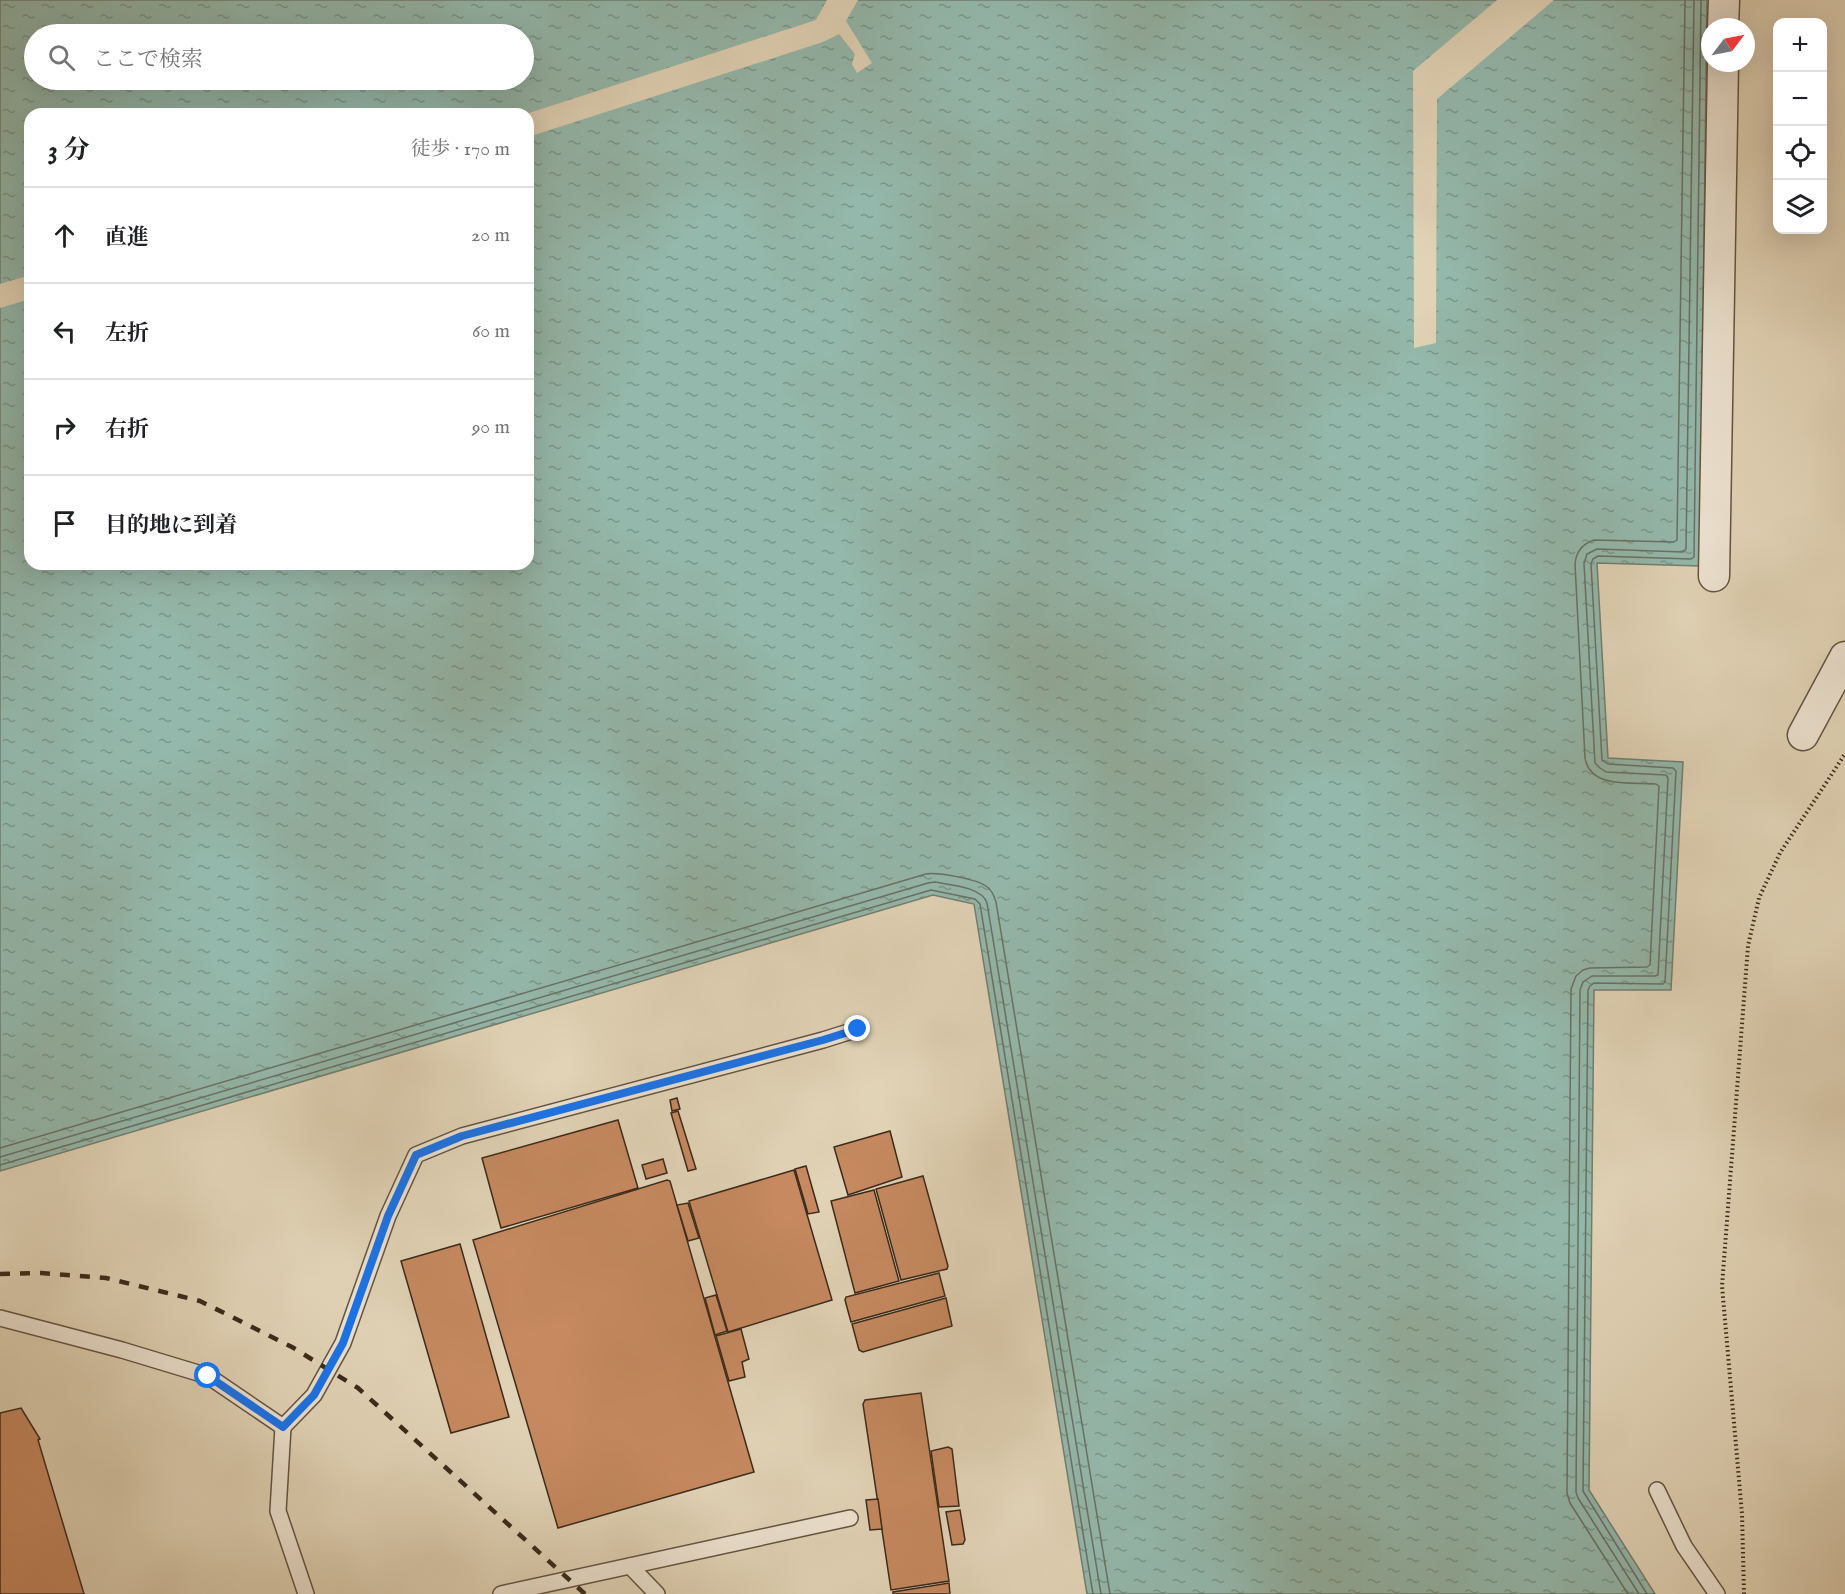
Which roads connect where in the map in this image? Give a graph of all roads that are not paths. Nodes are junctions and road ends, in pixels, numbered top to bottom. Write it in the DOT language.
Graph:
graph roads {
  1 [pos="1724,0"];
  2 [pos="1723,18"];
  3 [pos="1722,72"];
  4 [pos="1714,576"];
  5 [pos="1845,657"];
  6 [pos="1803,735"];
  7 [pos="858,1029"];
  8 [pos="0,1318"];
  9 [pos="283,1427"];
  10 [pos="1657,1490"];
  11 [pos="850,1518"];
  12 [pos="630,1566"];
  13 [pos="306,1594"];
  14 [pos="501,1594"];
  15 [pos="657,1594"];
  16 [pos="1716,1594"];
  1 -- 2 [label="street"];
  3 -- 4 [label="street"];
  5 -- 6 [label="street"];
  7 -- 9 [label="lane"];
  8 -- 9 [label="lane"];
  9 -- 13 [label="lane"];
  10 -- 16 [label="lane"];
  11 -- 12 [label="lane"];
  12 -- 14 [label="lane"];
  12 -- 15 [label="lane"];
}
